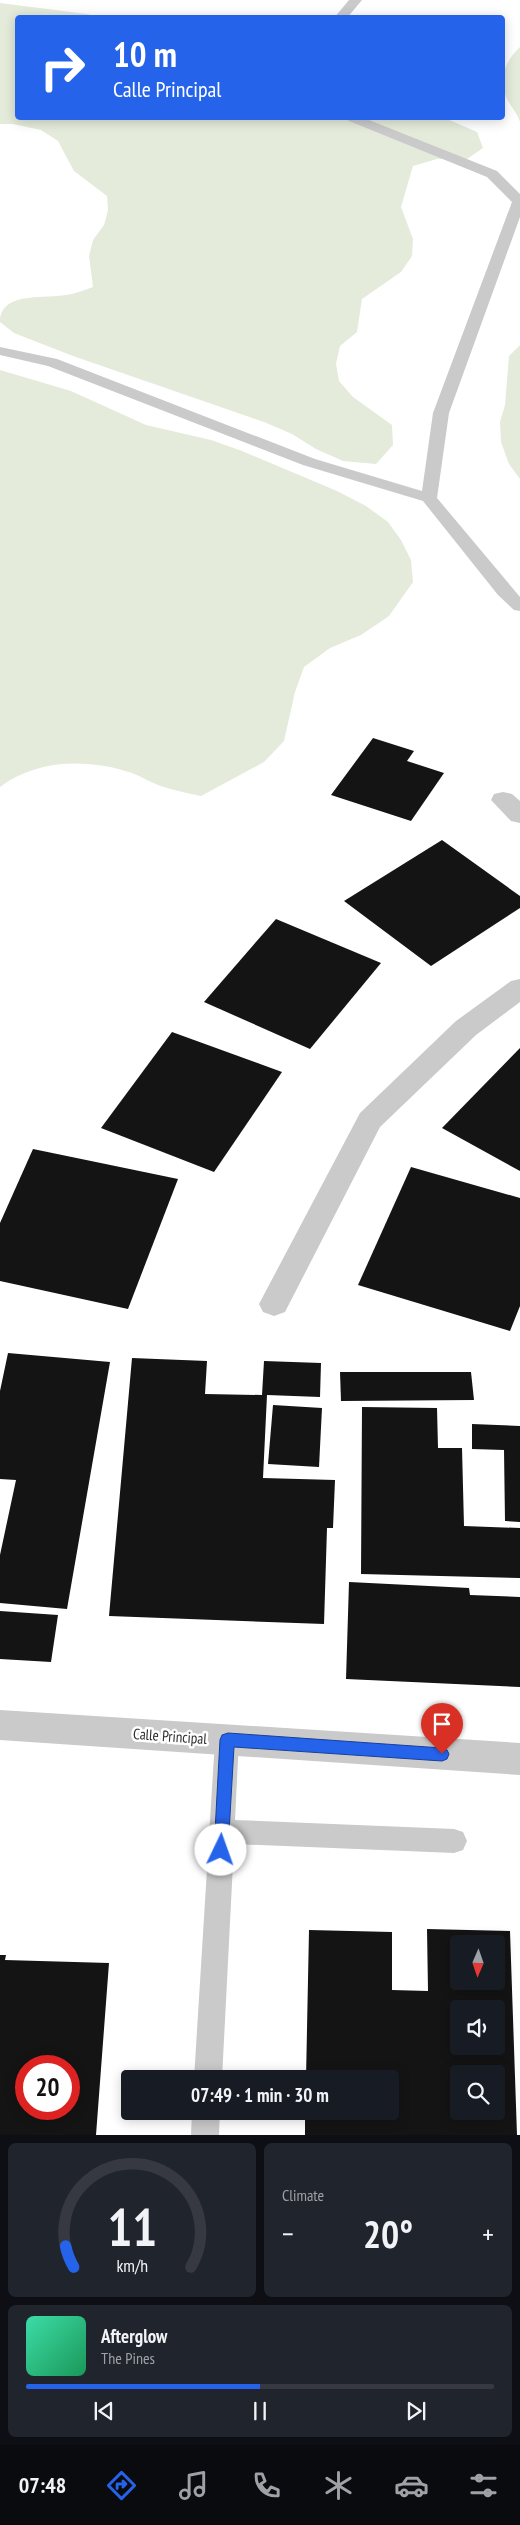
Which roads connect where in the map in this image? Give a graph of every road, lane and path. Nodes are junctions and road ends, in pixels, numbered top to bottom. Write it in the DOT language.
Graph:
graph roads {
  1 [pos="356,0"];
  2 [pos="343,15"];
  3 [pos="359,120"];
  4 [pos="0,351"];
  5 [pos="429,498"];
  6 [pos="520,606"];
  7 [pos="520,988"];
  8 [pos="274,1304"];
  9 [pos="0,1724"];
  10 [pos="228,1740"];
  11 [pos="520,1759"];
  12 [pos="222,1831"];
  13 [pos="454,1841"];
  14 [pos="209,2070"];
  15 [pos="206,2120"];
  16 [pos="205,2135"];
  1 -- 2 [label="lane"];
  3 -- 5 [label="lane"];
  4 -- 5 [label="lane"];
  5 -- 6 [label="lane"];
  7 -- 8 [label="street"];
  9 -- 10 [label="street, Calle Principal"];
  10 -- 11 [label="street, Calle Principal"];
  10 -- 12 [label="lane"];
  12 -- 13 [label="lane"];
  12 -- 14 [label="lane"];
  15 -- 16 [label="lane"];
}
